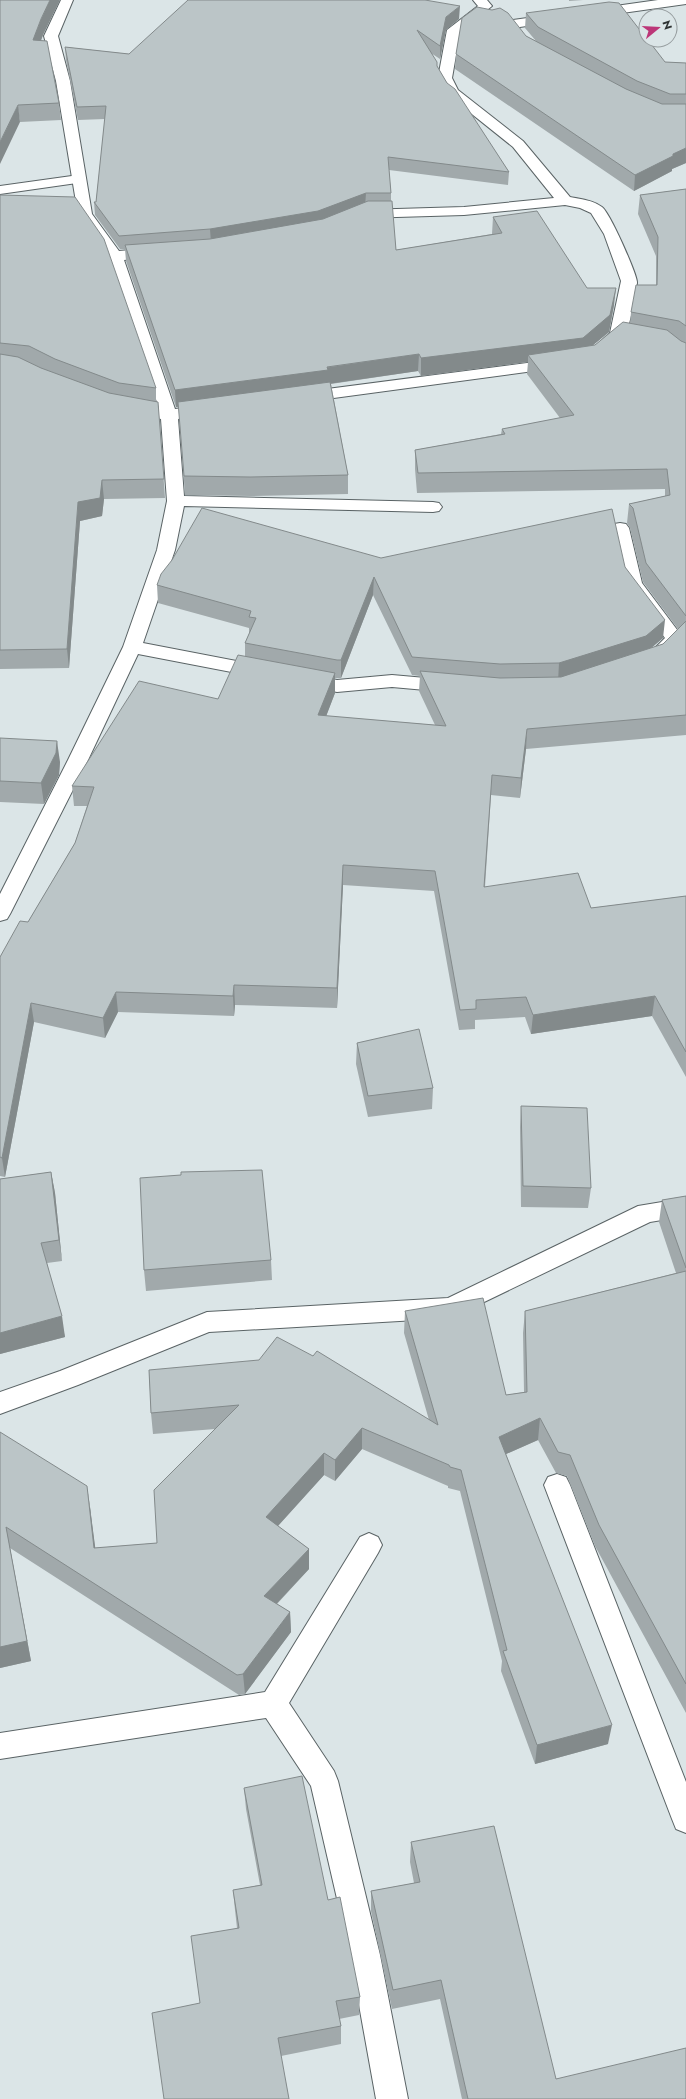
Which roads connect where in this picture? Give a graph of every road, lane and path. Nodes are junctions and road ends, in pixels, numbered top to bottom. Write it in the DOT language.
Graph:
graph roads {
  1 [pos="67,0"];
  2 [pos="686,0"];
  3 [pos="495,12"];
  4 [pos="581,14"];
  5 [pos="566,16"];
  6 [pos="522,35"];
  7 [pos="79,179"];
  8 [pos="0,190"];
  9 [pos="565,201"];
  10 [pos="352,218"];
  11 [pos="167,252"];
  12 [pos="115,256"];
  13 [pos="593,355"];
  14 [pos="571,362"];
  15 [pos="288,399"];
  16 [pos="110,405"];
  17 [pos="224,407"];
  18 [pos="169,415"];
  19 [pos="176,501"];
  20 [pos="433,507"];
  21 [pos="620,528"];
  22 [pos="132,647"];
  23 [pos="638,664"];
  24 [pos="468,687"];
  25 [pos="0,914"];
  26 [pos="686,1207"];
  27 [pos="0,1403"];
  28 [pos="557,1485"];
  29 [pos="369,1545"];
  30 [pos="273,1704"];
  31 [pos="0,1746"];
  32 [pos="686,1819"];
  33 [pos="392,2099"];
  1 -- 7 [label="street"];
  2 -- 4 [label="street"];
  3 -- 5 [label="street"];
  3 -- 6 [label="street"];
  3 -- 9 [label="street"];
  7 -- 8 [label="street"];
  7 -- 12 [label="street"];
  9 -- 10 [label="street"];
  9 -- 13 [label="street"];
  11 -- 12 [label="street"];
  12 -- 18 [label="street"];
  14 -- 15 [label="street"];
  16 -- 18 [label="street"];
  17 -- 18 [label="street"];
  18 -- 19 [label="street"];
  19 -- 20 [label="street"];
  19 -- 22 [label="street"];
  21 -- 23 [label="street"];
  22 -- 24 [label="street"];
  22 -- 25 [label="street"];
  26 -- 27 [label="street"];
  28 -- 32 [label="street"];
  29 -- 30 [label="street"];
  30 -- 31 [label="street"];
  30 -- 33 [label="street"];
}
